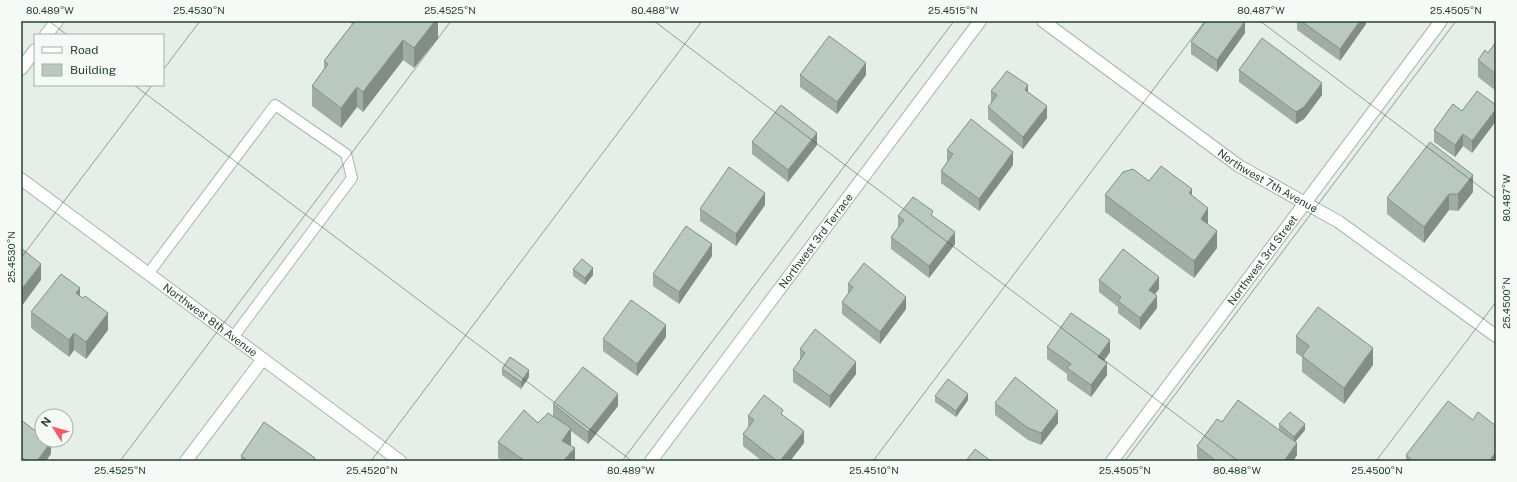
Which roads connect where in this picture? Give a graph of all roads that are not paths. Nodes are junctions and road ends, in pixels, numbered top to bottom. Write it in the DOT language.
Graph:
graph roads {
  1 [pos="57,21"];
  2 [pos="980,21"];
  3 [pos="1044,21"];
  4 [pos="1441,21"];
  5 [pos="47,34"];
  6 [pos="34,51"];
  7 [pos="21,69"];
  8 [pos="21,179"];
  9 [pos="1304,203"];
  10 [pos="148,274"];
  11 [pos="234,336"];
  12 [pos="1496,336"];
  13 [pos="263,359"];
  14 [pos="186,461"];
  15 [pos="400,461"];
  16 [pos="651,461"];
  17 [pos="1112,461"];
  1 -- 5 [label="street"];
  2 -- 16 [label="street, Northwest 3rd Terrace"];
  3 -- 9 [label="street, Northwest 7th Avenue"];
  4 -- 9 [label="street, Northwest 3rd Street"];
  6 -- 7 [label="street"];
  8 -- 10 [label="street, Northwest 8th Avenue"];
  9 -- 12 [label="street, Northwest 7th Avenue"];
  9 -- 17 [label="street, Northwest 3rd Street"];
  10 -- 11 [label="street, Northwest 8th Avenue"];
  10 -- 11 [label="lane"];
  11 -- 13 [label="street, Northwest 8th Avenue"];
  13 -- 14 [label="street"];
  13 -- 15 [label="street, Northwest 8th Avenue"];
}
